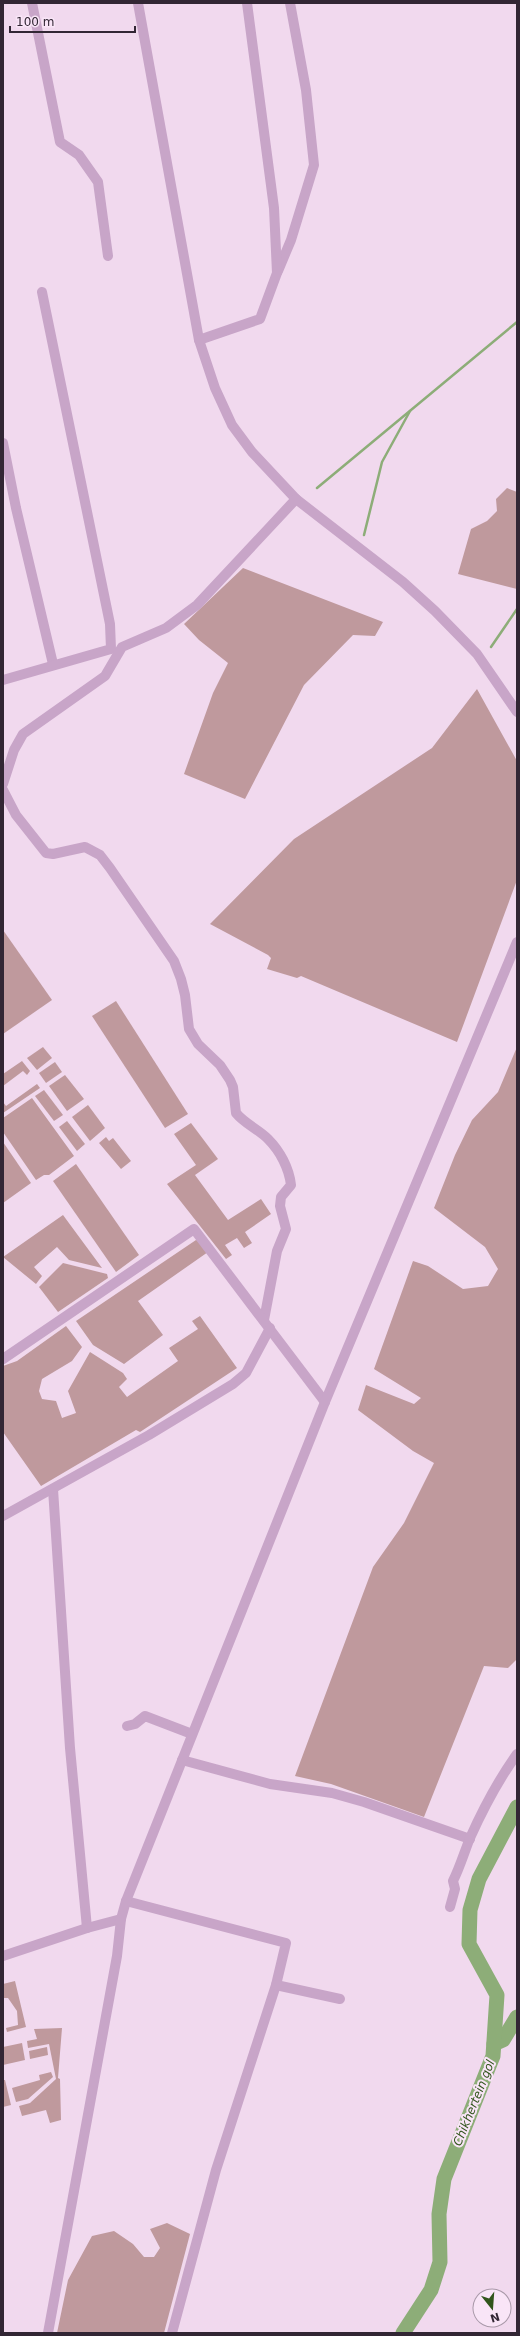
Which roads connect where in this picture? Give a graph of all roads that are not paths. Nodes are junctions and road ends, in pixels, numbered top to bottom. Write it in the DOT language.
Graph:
graph roads {
  1 [pos="32,3"];
  2 [pos="138,3"];
  3 [pos="247,3"];
  4 [pos="290,3"];
  5 [pos="108,256"];
  6 [pos="277,273"];
  7 [pos="42,292"];
  8 [pos="199,340"];
  9 [pos="3,443"];
  10 [pos="296,499"];
  11 [pos="122,647"];
  12 [pos="111,649"];
  13 [pos="53,664"];
  14 [pos="3,680"];
  15 [pos="517,712"];
  16 [pos="3,784"];
  17 [pos="3,790"];
  18 [pos="517,942"];
  19 [pos="267,1324"];
  20 [pos="3,1359"];
  21 [pos="325,1402"];
  22 [pos="53,1489"];
  23 [pos="3,1516"];
  24 [pos="127,1726"];
  25 [pos="192,1734"];
  26 [pos="517,1754"];
  27 [pos="182,1760"];
  28 [pos="470,1839"];
  29 [pos="126,1902"];
  30 [pos="450,1907"];
  31 [pos="121,1919"];
  32 [pos="87,1928"];
  33 [pos="3,1956"];
  34 [pos="276,1985"];
  35 [pos="340,2000"];
  36 [pos="48,2333"];
  37 [pos="172,2333"];
  1 -- 5 [label="street"];
  2 -- 8 [label="street"];
  3 -- 6 [label="street"];
  4 -- 6 [label="street"];
  6 -- 8 [label="street"];
  7 -- 12 [label="street"];
  8 -- 10 [label="street"];
  9 -- 13 [label="street"];
  10 -- 11 [label="street"];
  10 -- 15 [label="street"];
  11 -- 12 [label="street"];
  11 -- 16 [label="street"];
  12 -- 13 [label="street"];
  13 -- 14 [label="street"];
  17 -- 19 [label="street"];
  18 -- 21 [label="street"];
  19 -- 20 [label="street"];
  19 -- 21 [label="street"];
  19 -- 22 [label="street"];
  21 -- 25 [label="street"];
  22 -- 23 [label="street"];
  22 -- 32 [label="street"];
  24 -- 25 [label="street"];
  25 -- 27 [label="street"];
  26 -- 28 [label="street"];
  27 -- 28 [label="street"];
  27 -- 29 [label="street"];
  28 -- 30 [label="street"];
  29 -- 31 [label="street"];
  29 -- 34 [label="street"];
  31 -- 32 [label="street"];
  31 -- 36 [label="street"];
  32 -- 33 [label="street"];
  34 -- 35 [label="street"];
  34 -- 37 [label="street"];
}
